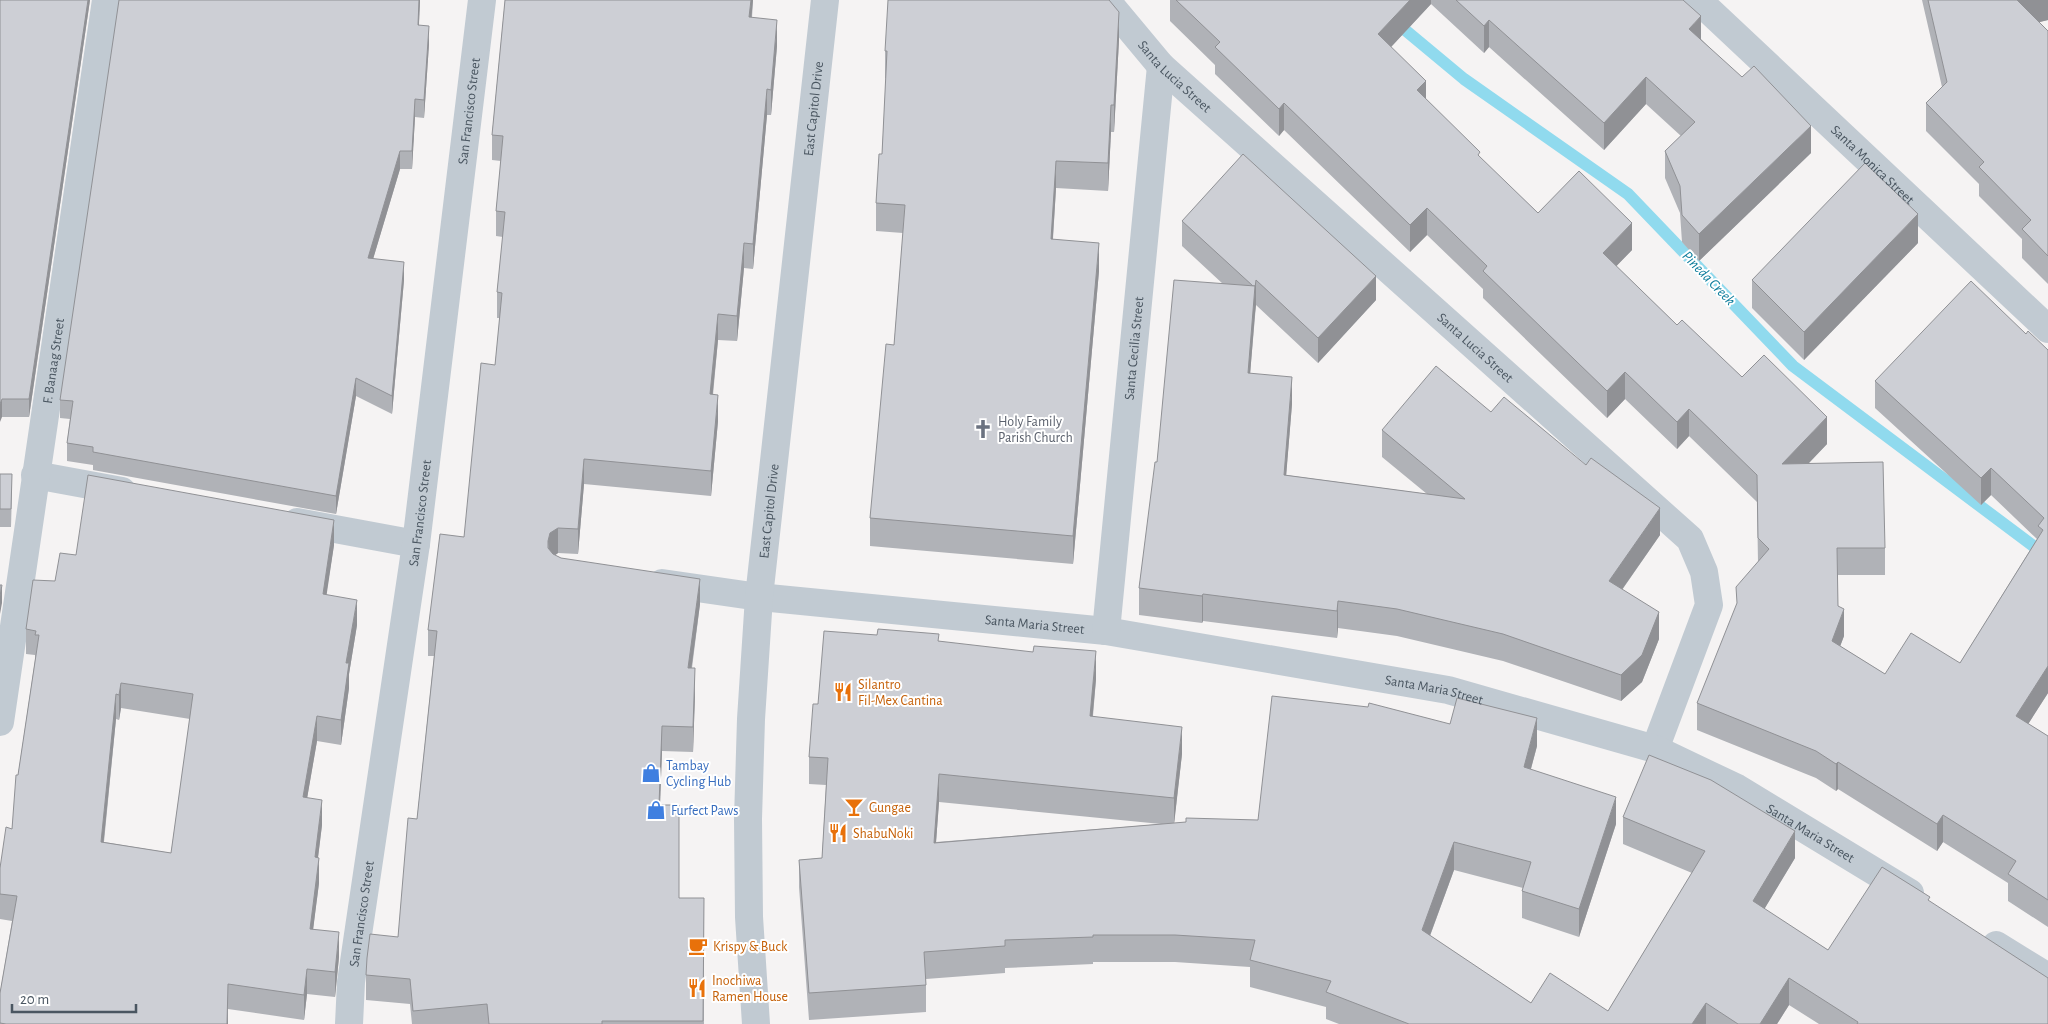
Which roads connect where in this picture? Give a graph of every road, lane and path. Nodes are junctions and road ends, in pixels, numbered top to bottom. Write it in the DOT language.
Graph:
graph roads {
  1 [pos="106,0"];
  2 [pos="482,0"];
  3 [pos="825,0"];
  4 [pos="1102,0"];
  5 [pos="1698,0"];
  6 [pos="1161,66"];
  7 [pos="2048,330"];
  8 [pos="35,475"];
  9 [pos="143,494"];
  10 [pos="270,517"];
  11 [pos="416,544"];
  12 [pos="642,580"];
  13 [pos="759,597"];
  14 [pos="1106,631"];
  15 [pos="0,722"];
  16 [pos="1655,749"];
  17 [pos="1930,906"];
  18 [pos="1972,931"];
  19 [pos="2048,977"];
  20 [pos="349,1024"];
  21 [pos="756,1024"];
  1 -- 8 [label="street, F. Banaag Street"];
  2 -- 11 [label="street, San Francisco Street"];
  3 -- 13 [label="street, East Capitol Drive"];
  4 -- 6 [label="street, Santa Lucia Street"];
  5 -- 7 [label="street, Santa Monica Street"];
  6 -- 14 [label="street, Santa Cecilia Street"];
  6 -- 16 [label="street, Santa Lucia Street"];
  8 -- 9 [label="street"];
  8 -- 15 [label="street, F. Banaag Street"];
  10 -- 11 [label="street"];
  11 -- 20 [label="street, San Francisco Street"];
  12 -- 13 [label="street, Santa Maria Street"];
  13 -- 14 [label="street, Santa Maria Street"];
  13 -- 21 [label="street, East Capitol Drive"];
  14 -- 16 [label="street, Santa Maria Street"];
  16 -- 17 [label="street, Santa Maria Street"];
  18 -- 19 [label="street"];
}
